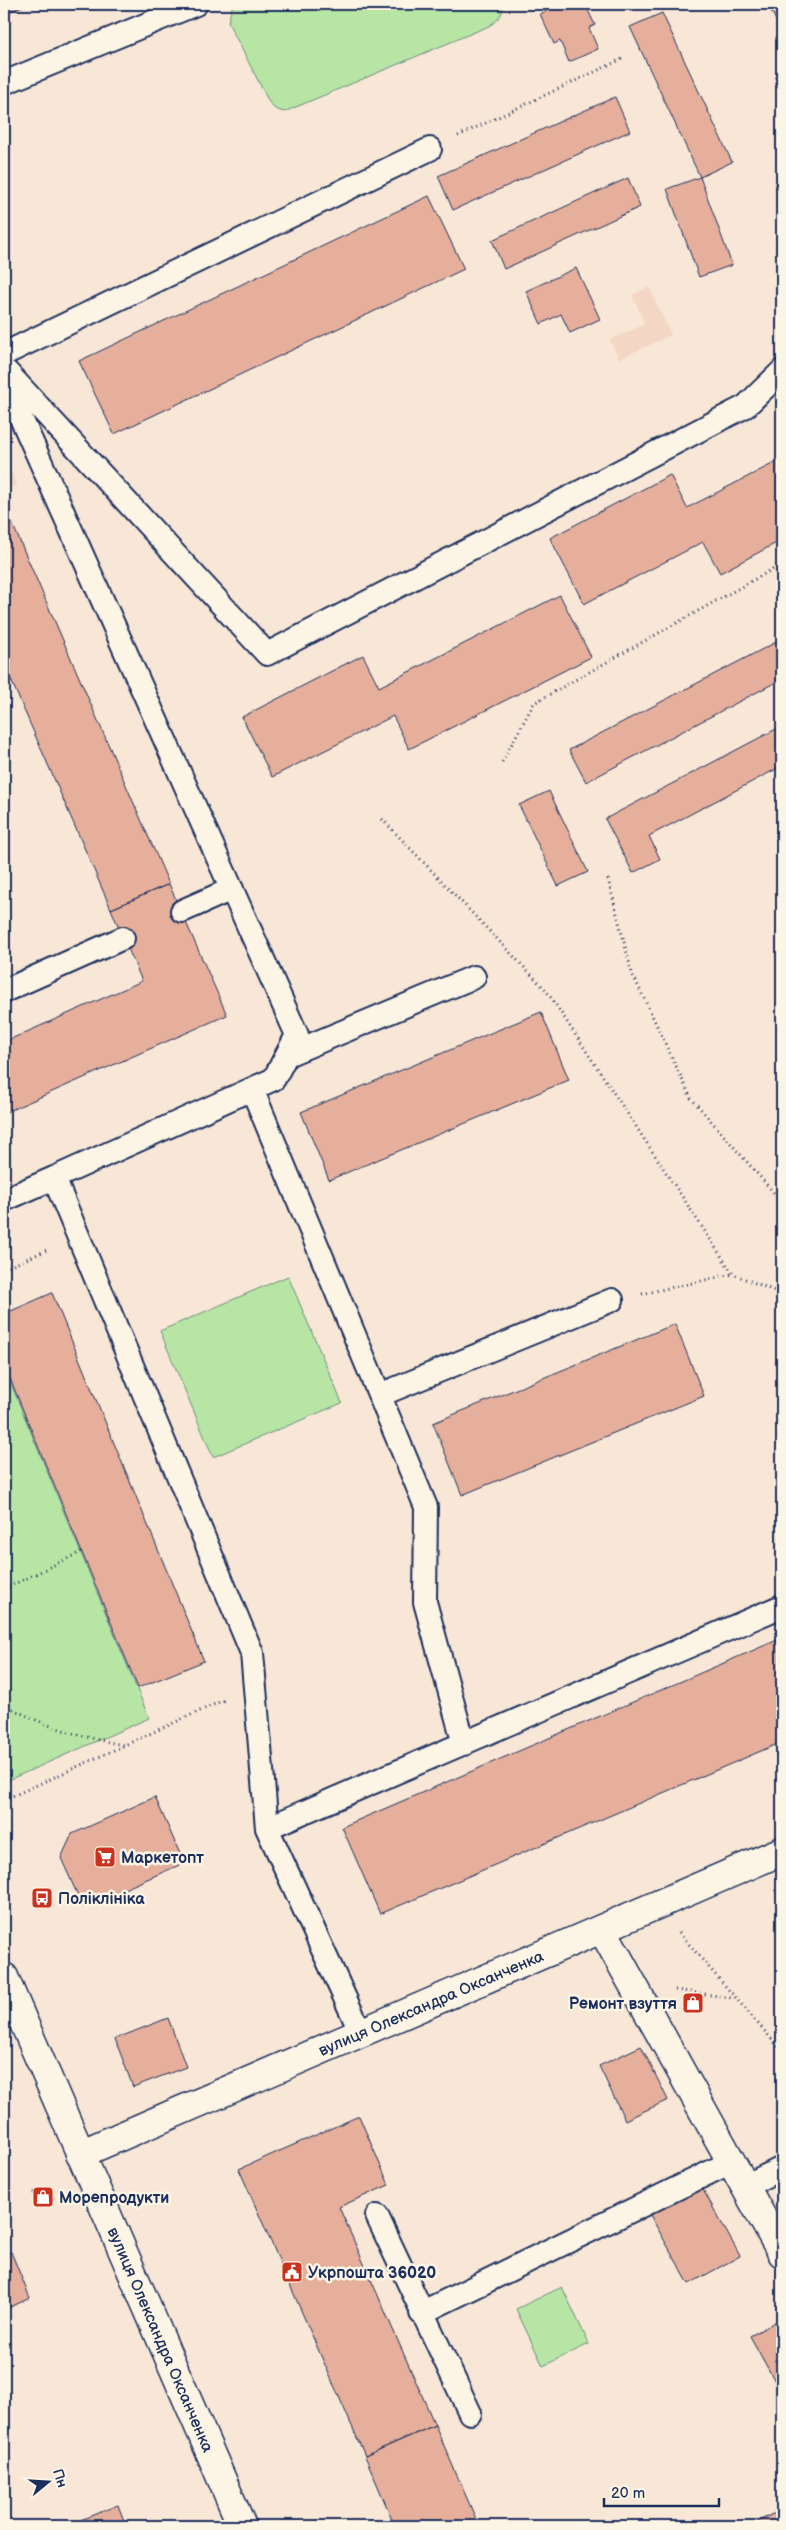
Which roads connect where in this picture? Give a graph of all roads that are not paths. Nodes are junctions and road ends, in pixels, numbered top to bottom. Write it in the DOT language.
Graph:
graph roads {
  1 [pos="196,4"];
  2 [pos="4,83"];
  3 [pos="430,149"];
  4 [pos="4,354"];
  5 [pos="4,369"];
  6 [pos="782,371"];
  7 [pos="4,380"];
  8 [pos="232,889"];
  9 [pos="182,911"];
  10 [pos="123,938"];
  11 [pos="474,977"];
  12 [pos="4,991"];
  13 [pos="287,1055"];
  14 [pos="252,1089"];
  15 [pos="54,1178"];
  16 [pos="4,1200"];
  17 [pos="612,1300"];
  18 [pos="380,1396"];
  19 [pos="782,1606"];
  20 [pos="464,1744"];
  21 [pos="267,1828"];
  22 [pos="782,1851"];
  23 [pos="602,1929"];
  24 [pos="4,1977"];
  25 [pos="361,2033"];
  26 [pos="80,2154"];
  27 [pos="731,2162"];
  28 [pos="782,2168"];
  29 [pos="745,2186"];
  30 [pos="377,2216"];
  31 [pos="782,2253"];
  32 [pos="421,2313"];
  33 [pos="470,2413"];
  34 [pos="242,2526"];
  1 -- 2 [label="lane"];
  3 -- 4 [label="lane"];
  5 -- 6 [label="lane"];
  7 -- 8 [label="lane"];
  8 -- 9 [label="lane"];
  8 -- 13 [label="lane"];
  10 -- 12 [label="lane"];
  11 -- 13 [label="lane"];
  13 -- 14 [label="lane"];
  14 -- 15 [label="lane"];
  14 -- 18 [label="lane"];
  15 -- 16 [label="lane"];
  15 -- 21 [label="lane"];
  17 -- 18 [label="lane"];
  18 -- 20 [label="lane"];
  19 -- 20 [label="lane"];
  20 -- 21 [label="lane"];
  21 -- 25 [label="lane"];
  22 -- 23 [label="street, вулиця Олександра Оксанченка"];
  23 -- 25 [label="street, вулиця Олександра Оксанченка"];
  23 -- 27 [label="street"];
  24 -- 26 [label="street, вулиця Олександра Оксанченка"];
  25 -- 26 [label="street, вулиця Олександра Оксанченка"];
  26 -- 34 [label="street, вулиця Олександра Оксанченка"];
  27 -- 29 [label="street"];
  27 -- 32 [label="lane"];
  28 -- 29 [label="lane"];
  29 -- 31 [label="street"];
  30 -- 32 [label="lane"];
  32 -- 33 [label="lane"];
}
